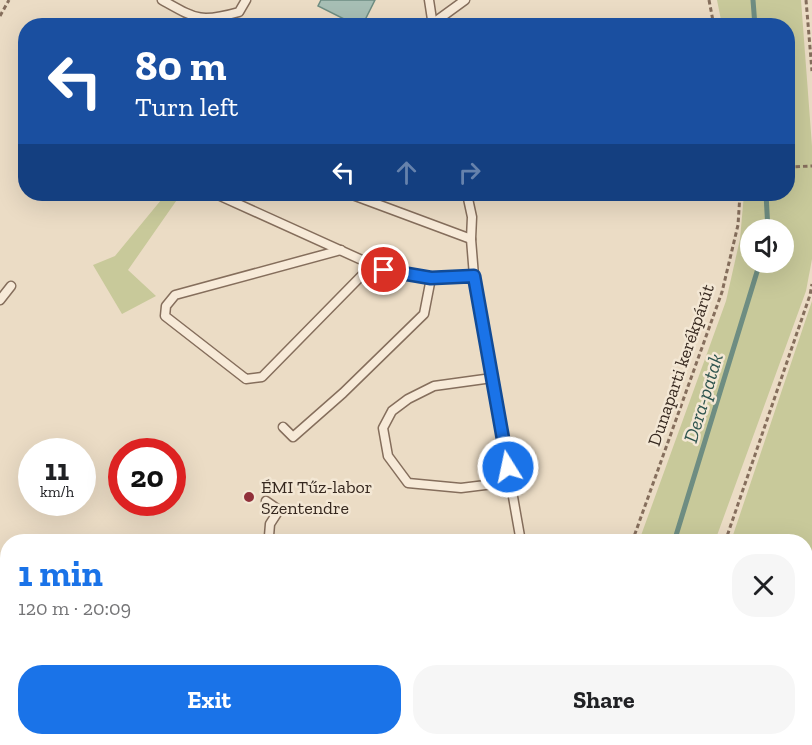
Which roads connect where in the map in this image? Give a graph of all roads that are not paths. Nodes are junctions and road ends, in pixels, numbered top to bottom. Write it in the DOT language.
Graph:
graph roads {
  1 [pos="162,0"];
  2 [pos="246,0"];
  3 [pos="429,0"];
  4 [pos="465,0"];
  5 [pos="432,18"];
  6 [pos="442,18"];
  7 [pos="232,201"];
  8 [pos="369,201"];
  9 [pos="468,201"];
  10 [pos="471,239"];
  11 [pos="341,250"];
  12 [pos="372,265"];
  13 [pos="474,276"];
  14 [pos="431,278"];
  15 [pos="11,286"];
  16 [pos="0,300"];
  17 [pos="492,378"];
  18 [pos="283,427"];
  19 [pos="510,482"];
  20 [pos="266,501"];
  21 [pos="269,534"];
  22 [pos="520,534"];
  1 -- 2 [label="lane"];
  3 -- 5 [label="lane"];
  4 -- 6 [label="lane"];
  7 -- 11 [label="lane"];
  8 -- 10 [label="lane"];
  9 -- 10 [label="lane"];
  10 -- 13 [label="lane"];
  11 -- 12 [label="lane"];
  11 -- 12 [label="lane"];
  12 -- 14 [label="lane"];
  13 -- 14 [label="lane"];
  13 -- 17 [label="lane"];
  14 -- 18 [label="lane"];
  15 -- 16 [label="lane"];
  17 -- 19 [label="lane"];
  17 -- 19 [label="lane"];
  19 -- 22 [label="lane"];
  20 -- 21 [label="lane"];
}
